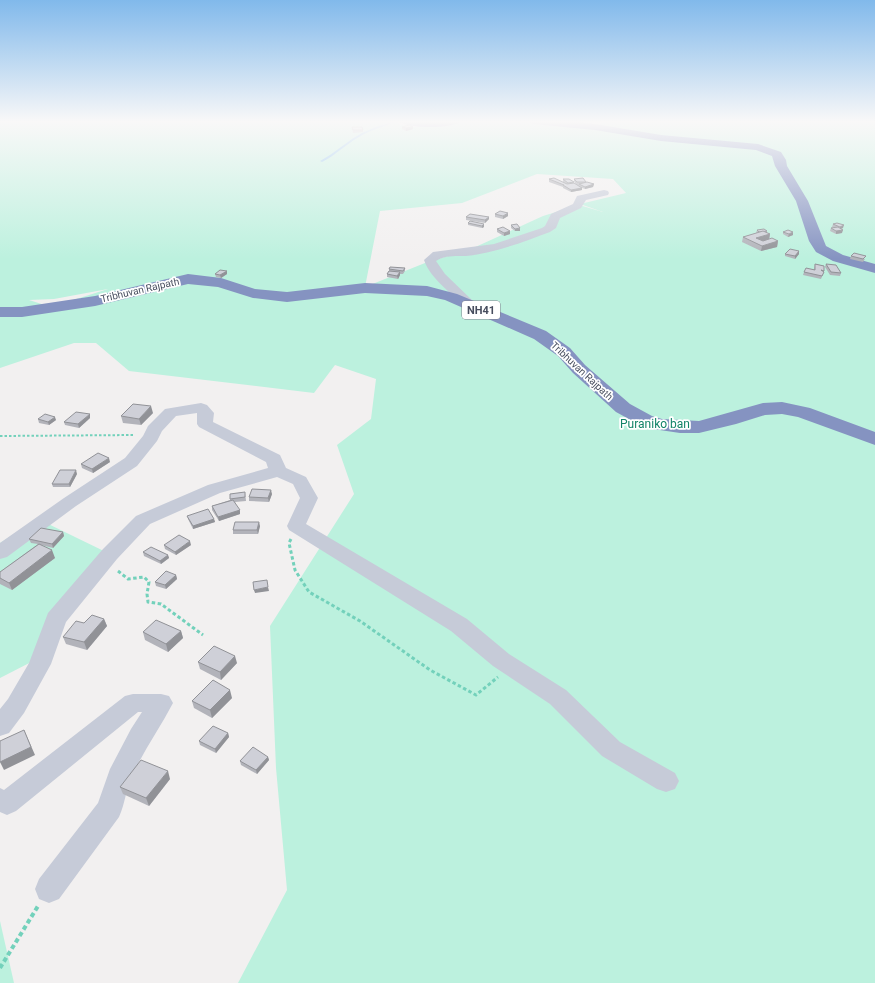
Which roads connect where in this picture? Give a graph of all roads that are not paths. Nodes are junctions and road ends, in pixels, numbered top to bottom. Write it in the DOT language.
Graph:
graph roads {
  1 [pos="782,167"];
  2 [pos="604,193"];
  3 [pos="875,268"];
  4 [pos="0,301"];
  5 [pos="469,305"];
  6 [pos="50,307"];
  7 [pos="0,312"];
  8 [pos="875,439"];
  9 [pos="278,471"];
  10 [pos="0,552"];
  11 [pos="0,726"];
  12 [pos="666,782"];
  13 [pos="0,800"];
  14 [pos="49,888"];
  1 -- 3 [label="highway"];
  2 -- 5 [label="street"];
  4 -- 6 [label="highway, NH41"];
  5 -- 6 [label="highway, Tribhuvan Rajpath / NH41"];
  5 -- 8 [label="highway, Tribhuvan Rajpath / NH41"];
  6 -- 7 [label="highway, NH41"];
  9 -- 10 [label="street"];
  9 -- 11 [label="street"];
  9 -- 12 [label="street"];
  13 -- 14 [label="street"];
}
